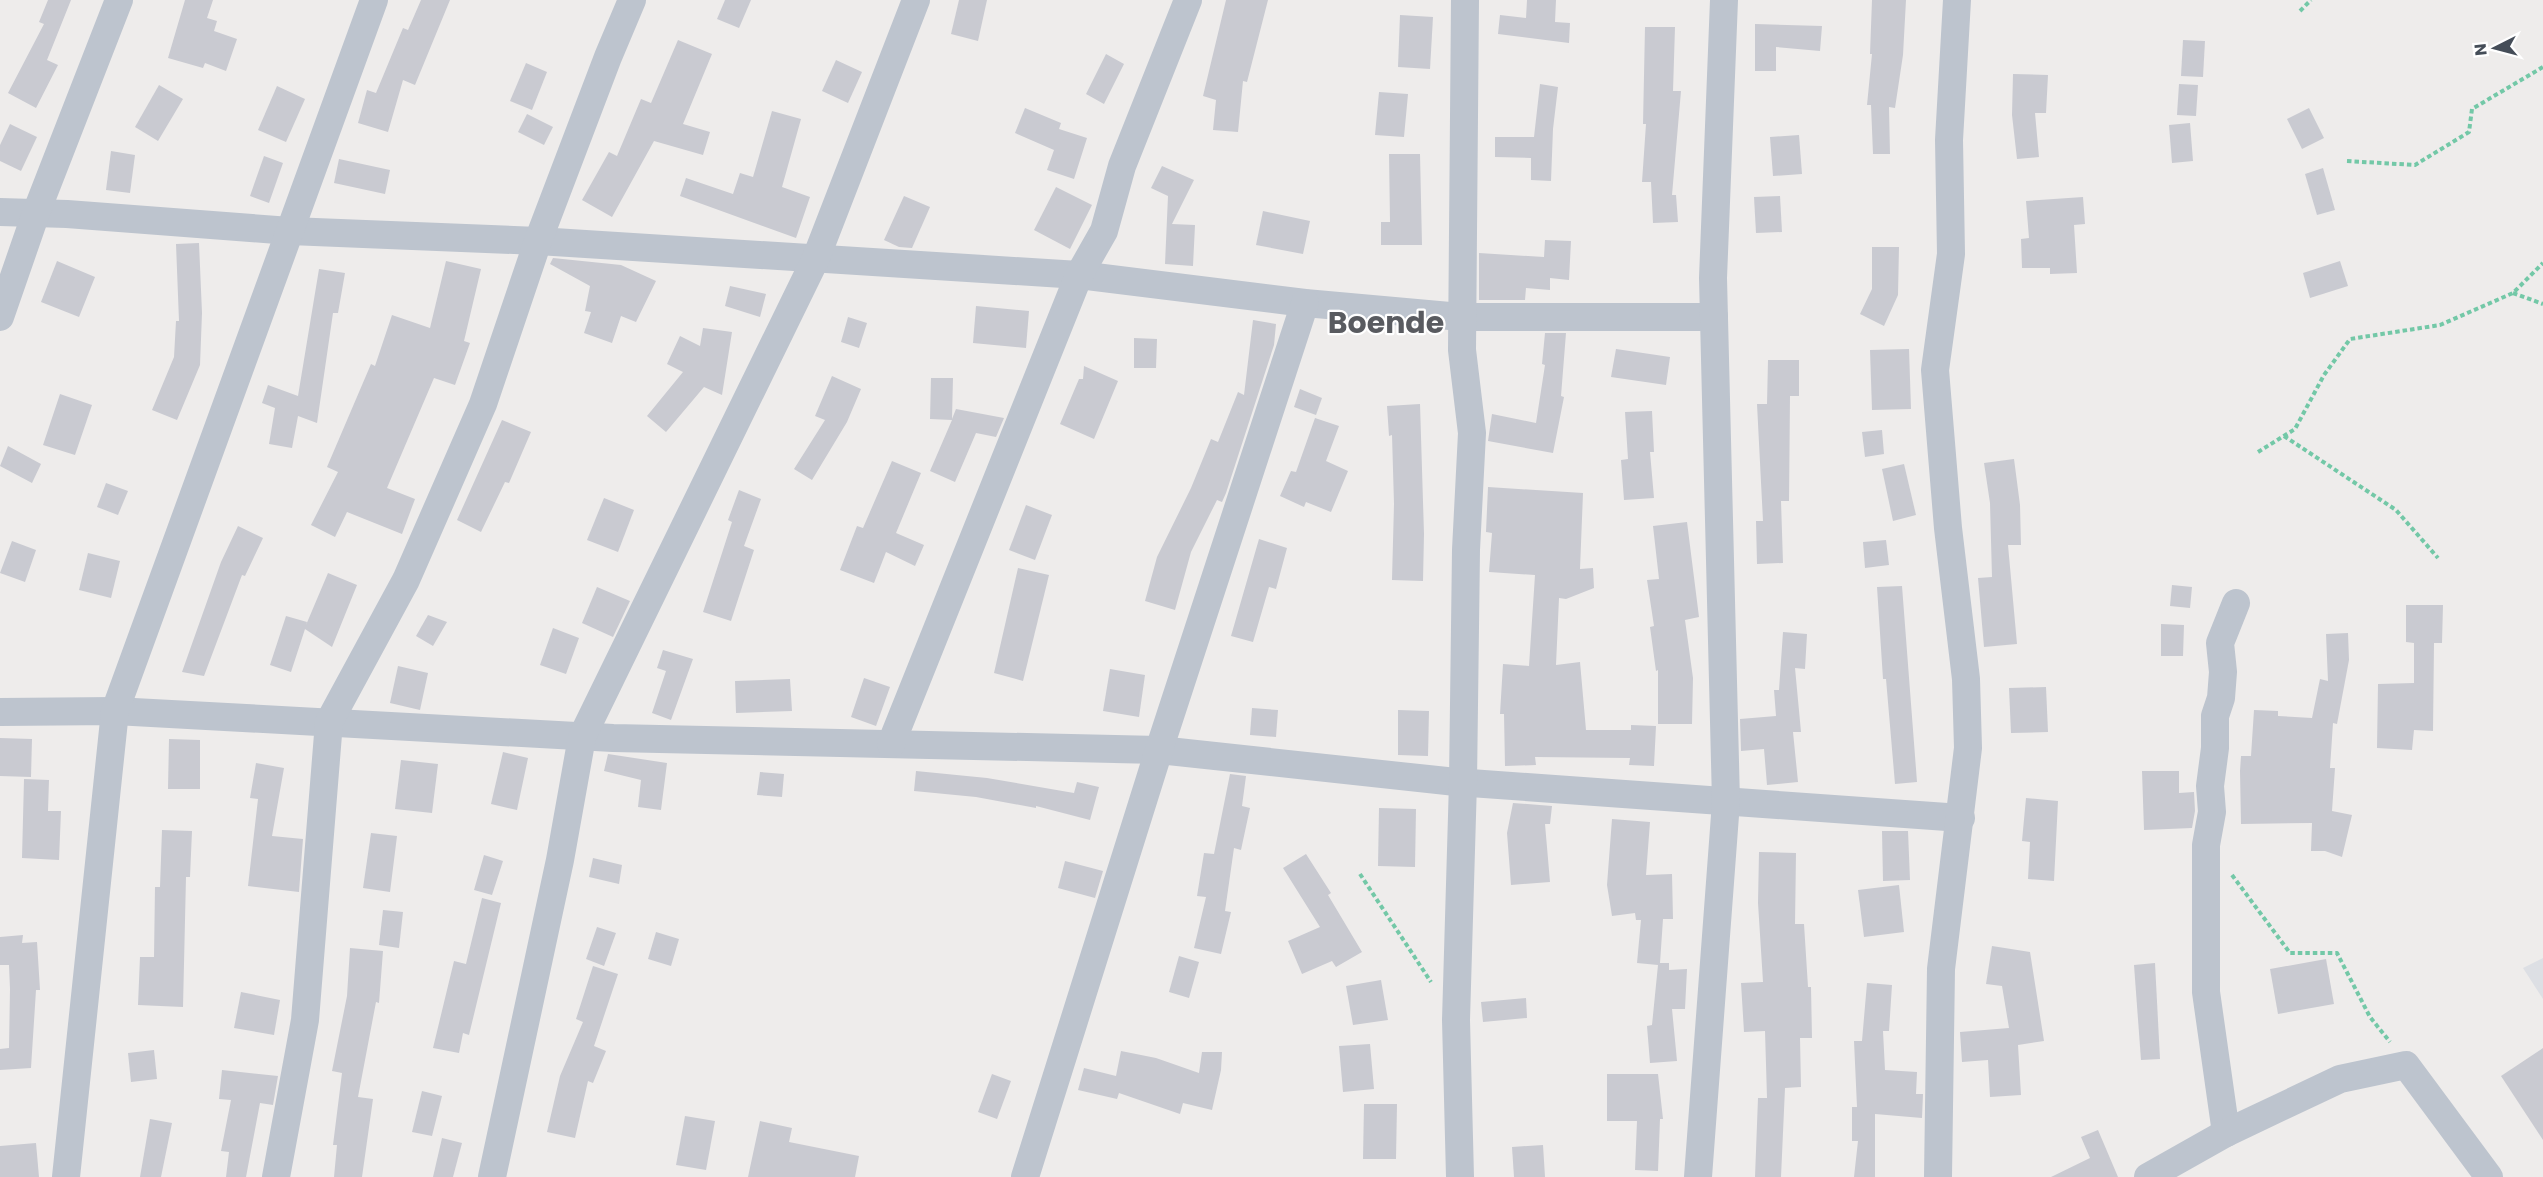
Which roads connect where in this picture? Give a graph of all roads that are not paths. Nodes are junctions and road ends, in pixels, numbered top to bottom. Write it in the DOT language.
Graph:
graph roads {
  1 [pos="118,0"];
  2 [pos="374,0"];
  3 [pos="632,0"];
  4 [pos="916,0"];
  5 [pos="1188,0"];
  6 [pos="1464,0"];
  7 [pos="1724,0"];
  8 [pos="1957,0"];
  9 [pos="0,212"];
  10 [pos="36,213"];
  11 [pos="290,231"];
  12 [pos="538,241"];
  13 [pos="816,258"];
  14 [pos="1079,275"];
  15 [pos="1305,303"];
  16 [pos="0,317"];
  17 [pos="1714,317"];
  18 [pos="1461,318"];
  19 [pos="2236,603"];
  20 [pos="116,711"];
  21 [pos="0,712"];
  22 [pos="329,722"];
  23 [pos="582,736"];
  24 [pos="891,744"];
  25 [pos="1159,750"];
  26 [pos="1463,782"];
  27 [pos="1726,802"];
  28 [pos="1961,818"];
  29 [pos="2226,1133"];
  30 [pos="66,1177"];
  31 [pos="276,1177"];
  32 [pos="492,1177"];
  33 [pos="1025,1177"];
  34 [pos="1460,1177"];
  35 [pos="1698,1177"];
  36 [pos="1938,1177"];
  37 [pos="2148,1177"];
  38 [pos="2489,1177"];
  1 -- 10 [label="street"];
  2 -- 11 [label="street"];
  3 -- 12 [label="street"];
  4 -- 13 [label="street"];
  5 -- 14 [label="street"];
  6 -- 18 [label="street"];
  7 -- 17 [label="street"];
  8 -- 28 [label="street"];
  9 -- 10 [label="street"];
  10 -- 11 [label="street"];
  10 -- 16 [label="street"];
  11 -- 12 [label="street"];
  11 -- 20 [label="street"];
  12 -- 13 [label="street"];
  12 -- 22 [label="street"];
  13 -- 14 [label="street"];
  13 -- 23 [label="street"];
  14 -- 15 [label="street"];
  14 -- 24 [label="street"];
  15 -- 18 [label="street"];
  15 -- 25 [label="street"];
  17 -- 18 [label="street"];
  17 -- 27 [label="street"];
  18 -- 26 [label="street"];
  19 -- 29 [label="street"];
  20 -- 21 [label="street"];
  20 -- 22 [label="street"];
  20 -- 30 [label="street"];
  22 -- 23 [label="street"];
  22 -- 31 [label="street"];
  23 -- 24 [label="street"];
  23 -- 32 [label="street"];
  24 -- 25 [label="street"];
  25 -- 26 [label="street"];
  25 -- 33 [label="street"];
  26 -- 27 [label="street"];
  26 -- 34 [label="street"];
  27 -- 28 [label="street"];
  27 -- 35 [label="street"];
  28 -- 36 [label="street"];
  29 -- 37 [label="street"];
  29 -- 38 [label="street"];
}
